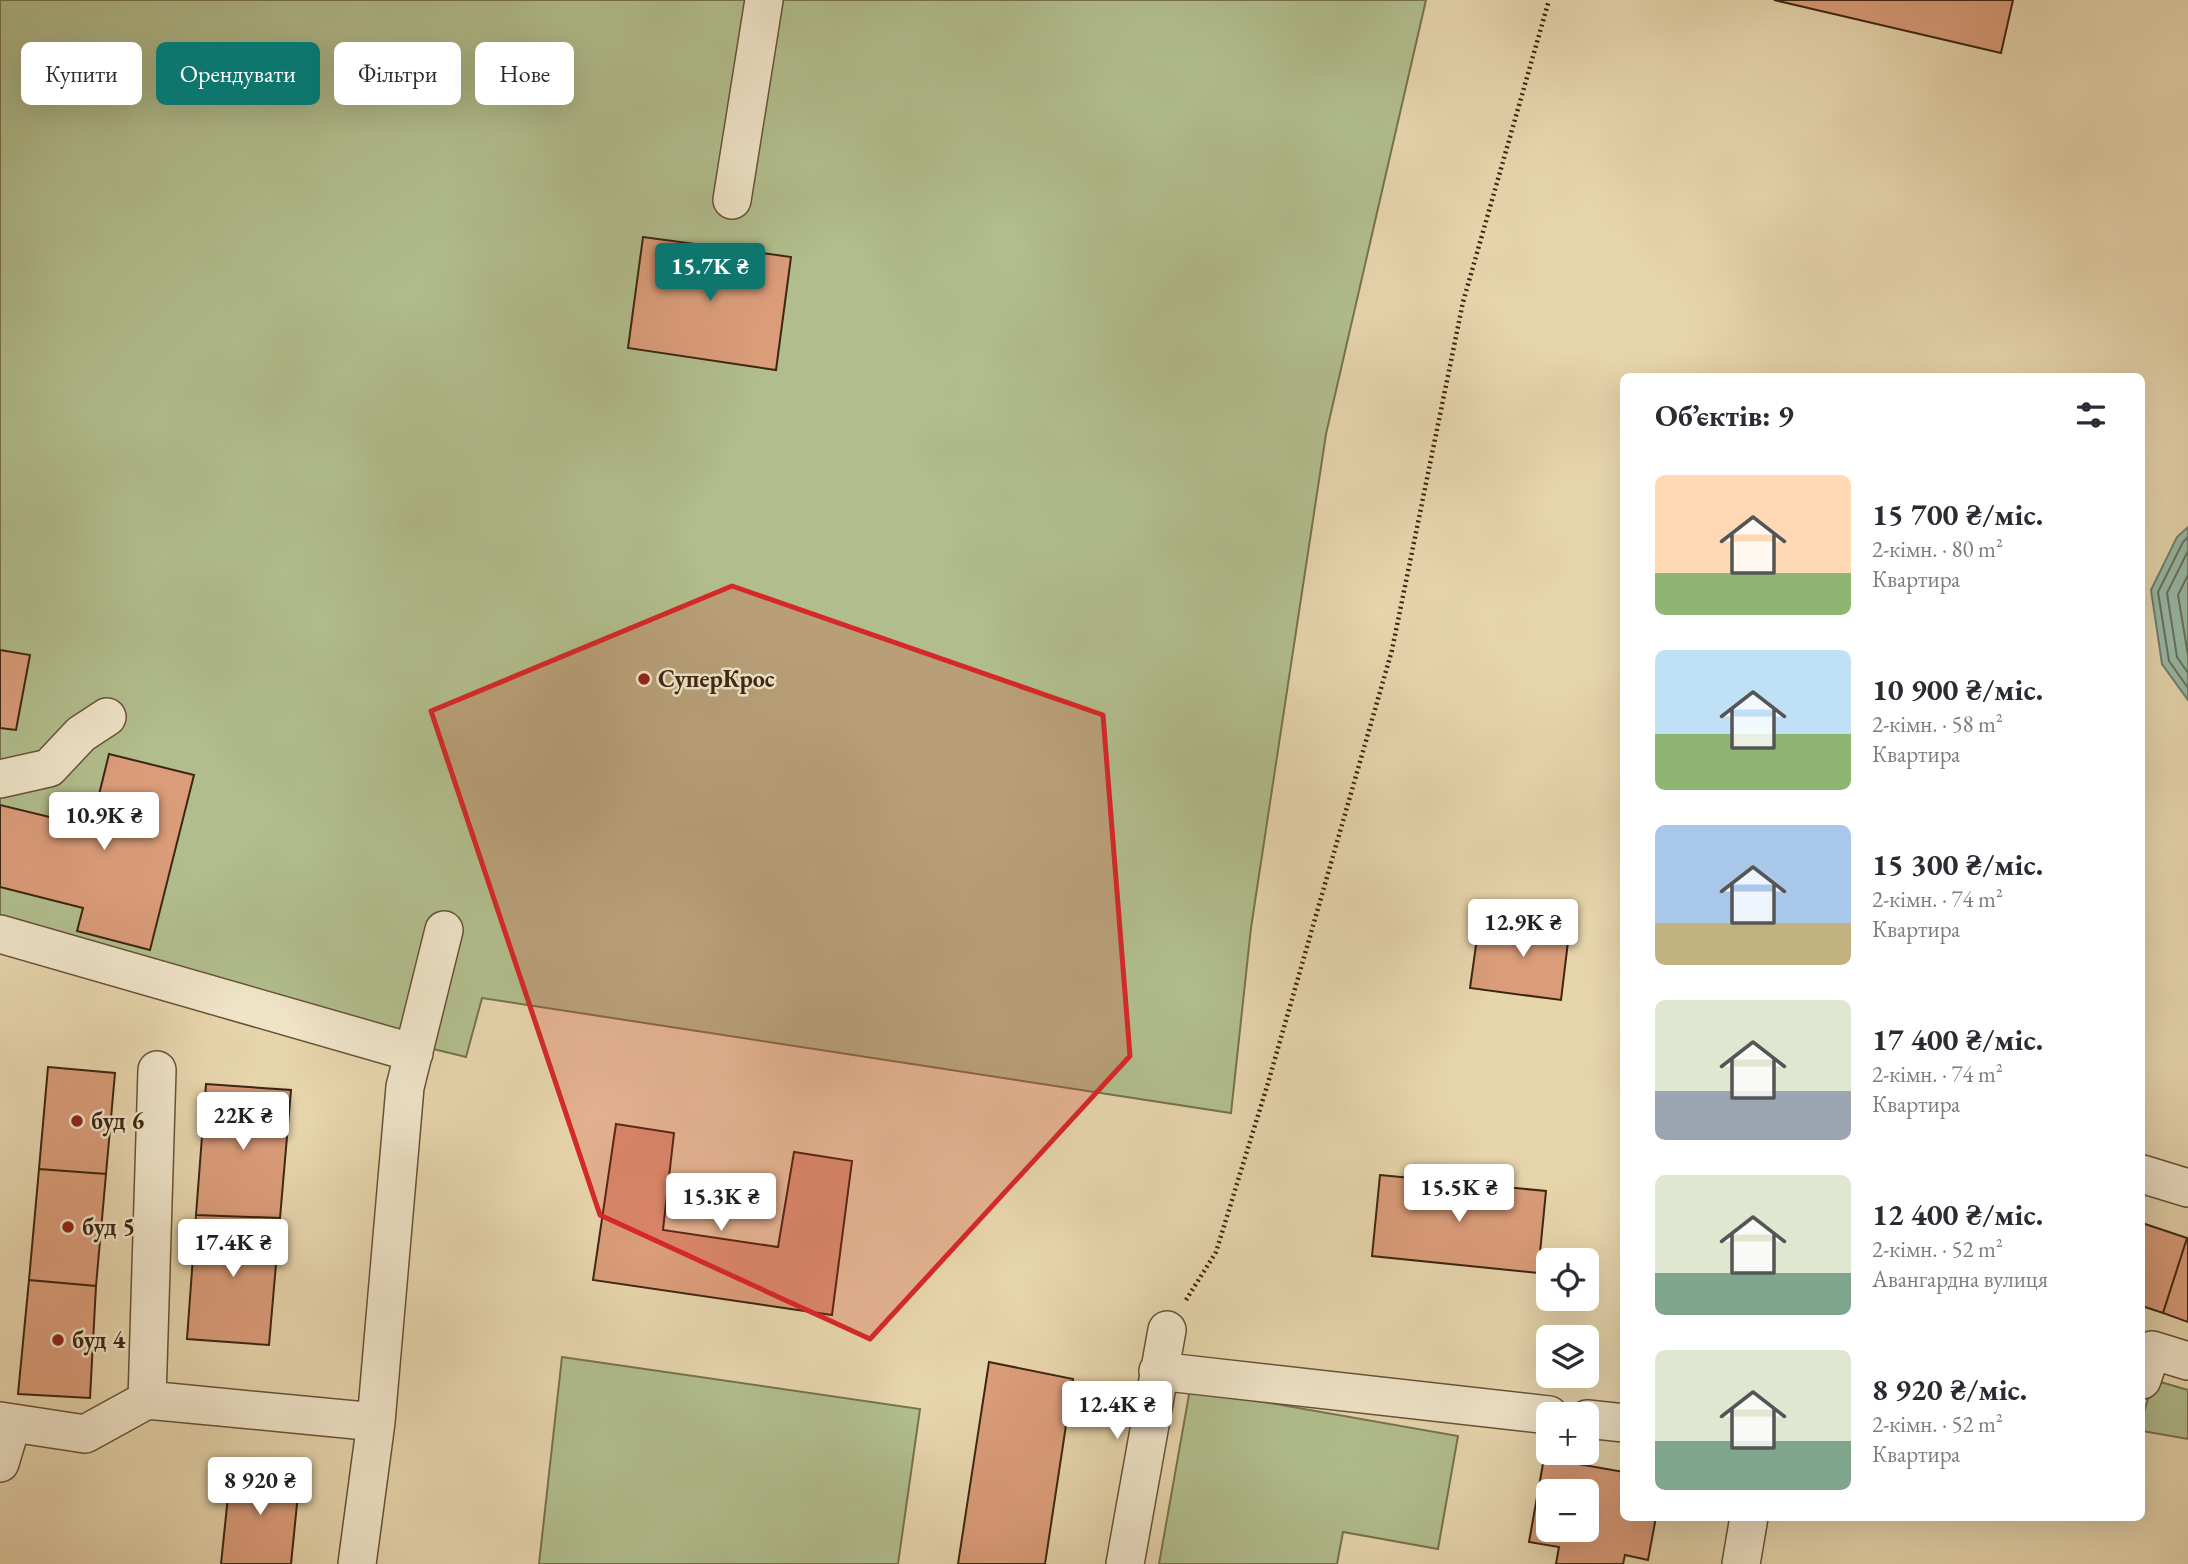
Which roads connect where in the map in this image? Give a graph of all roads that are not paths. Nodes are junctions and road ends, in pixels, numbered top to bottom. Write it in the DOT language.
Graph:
graph roads {
  1 [pos="764,0"];
  2 [pos="732,200"];
  3 [pos="107,717"];
  4 [pos="0,779"];
  5 [pos="444,930"];
  6 [pos="0,934"];
  7 [pos="414,1053"];
  8 [pos="157,1070"];
  9 [pos="2145,1175"];
  10 [pos="2188,1188"];
  11 [pos="1167,1330"];
  12 [pos="2188,1361"];
  13 [pos="1158,1371"];
  14 [pos="2145,1371"];
  15 [pos="147,1400"];
  16 [pos="1536,1414"];
  17 [pos="1599,1420"];
  18 [pos="6,1422"];
  19 [pos="376,1422"];
  20 [pos="1620,1423"];
  21 [pos="0,1463"];
  22 [pos="1748,1521"];
  23 [pos="356,1564"];
  24 [pos="1125,1564"];
  25 [pos="1741,1564"];
  1 -- 2 [label="street"];
  3 -- 4 [label="street"];
  5 -- 7 [label="street"];
  6 -- 7 [label="street"];
  7 -- 19 [label="street"];
  8 -- 15 [label="street"];
  9 -- 10 [label="street"];
  11 -- 13 [label="street"];
  12 -- 14 [label="street"];
  13 -- 16 [label="street"];
  13 -- 24 [label="street"];
  15 -- 18 [label="street"];
  15 -- 19 [label="street"];
  17 -- 20 [label="street"];
  18 -- 21 [label="street"];
  19 -- 23 [label="street"];
  22 -- 25 [label="street"];
}
